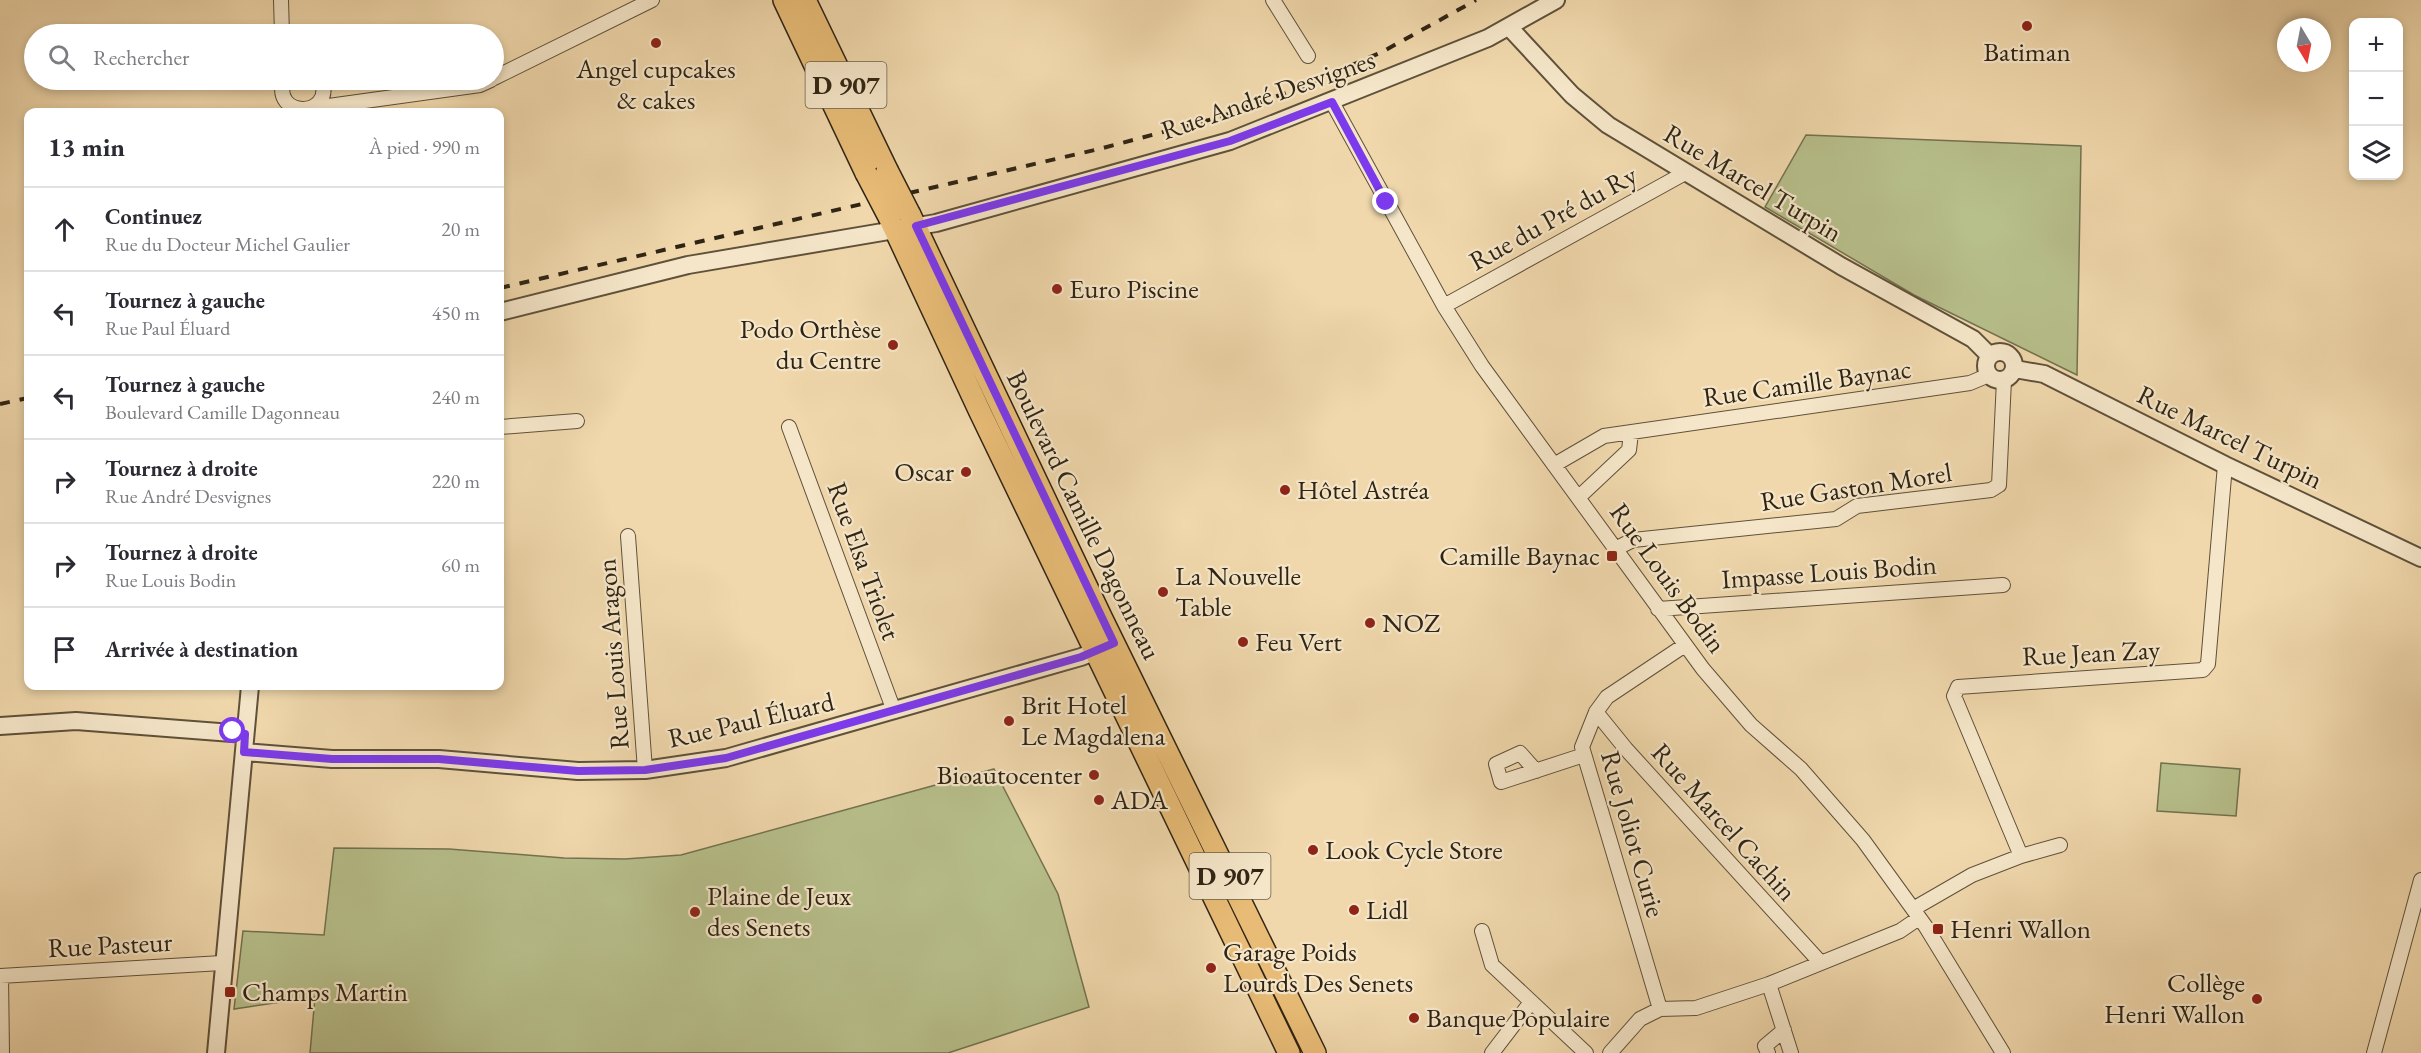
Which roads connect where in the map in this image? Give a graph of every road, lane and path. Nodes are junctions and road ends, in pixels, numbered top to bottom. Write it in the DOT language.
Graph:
graph roads {
  1 [pos="282,0"];
  2 [pos="652,0"];
  3 [pos="784,0"];
  4 [pos="798,0"];
  5 [pos="805,0"];
  6 [pos="1273,0"];
  7 [pos="1556,0"];
  8 [pos="282,24"];
  9 [pos="1509,27"];
  10 [pos="1308,56"];
  11 [pos="504,73"];
  12 [pos="847,87"];
  13 [pos="282,90"];
  14 [pos="283,90"];
  15 [pos="322,90"];
  16 [pos="331,90"];
  17 [pos="441,90"];
  18 [pos="362,100"];
  19 [pos="1332,102"];
  20 [pos="281,108"];
  21 [pos="295,108"];
  22 [pos="302,108"];
  23 [pos="310,108"];
  24 [pos="876,172"];
  25 [pos="1685,173"];
  26 [pos="902,222"];
  27 [pos="1444,306"];
  28 [pos="504,311"];
  29 [pos="1990,356"];
  30 [pos="2002,375"];
  31 [pos="577,420"];
  32 [pos="504,427"];
  33 [pos="789,427"];
  34 [pos="1631,433"];
  35 [pos="1554,465"];
  36 [pos="2225,465"];
  37 [pos="1579,497"];
  38 [pos="628,536"];
  39 [pos="1617,548"];
  40 [pos="2421,558"];
  41 [pos="2003,585"];
  42 [pos="1658,609"];
  43 [pos="1114,643"];
  44 [pos="1686,645"];
  45 [pos="1094,652"];
  46 [pos="250,690"];
  47 [pos="894,711"];
  48 [pos="1596,712"];
  49 [pos="0,726"];
  50 [pos="245,734"];
  51 [pos="244,752"];
  52 [pos="1584,755"];
  53 [pos="645,770"];
  54 [pos="1536,771"];
  55 [pos="2060,845"];
  56 [pos="2020,856"];
  57 [pos="2421,880"];
  58 [pos="1916,914"];
  59 [pos="1482,931"];
  60 [pos="1820,962"];
  61 [pos="222,963"];
  62 [pos="0,976"];
  63 [pos="1769,984"];
  64 [pos="1531,1002"];
  65 [pos="1660,1009"];
  66 [pos="1784,1030"];
  67 [pos="2,1053"];
  68 [pos="216,1053"];
  69 [pos="1289,1053"];
  70 [pos="1315,1053"];
  71 [pos="1492,1053"];
  72 [pos="1586,1053"];
  73 [pos="1610,1053"];
  74 [pos="1768,1053"];
  75 [pos="1791,1053"];
  76 [pos="2002,1053"];
  77 [pos="2374,1053"];
  1 -- 8 [label="street"];
  2 -- 11 [label="street"];
  3 -- 24 [label="main road, D 907"];
  4 -- 12 [label="street"];
  5 -- 12 [label="main road, D 907"];
  6 -- 10 [label="street"];
  7 -- 9 [label="street, Rue André Desvignes"];
  9 -- 19 [label="street, Rue André Desvignes"];
  9 -- 25 [label="street, Rue Marcel Turpin"];
  12 -- 24 [label="main road, D 907"];
  13 -- 20 [label="street"];
  14 -- 21 [label="street"];
  15 -- 22 [label="street"];
  16 -- 18 [label="street"];
  17 -- 18 [label="street"];
  18 -- 23 [label="street"];
  19 -- 26 [label="street, Rue André Desvignes"];
  19 -- 27 [label="street, Rue Louis Bodin"];
  24 -- 26 [label="main road, D 907, bridge"];
  25 -- 27 [label="street, Rue du Pré du Ry"];
  25 -- 29 [label="street, Rue Marcel Turpin"];
  26 -- 28 [label="street, Rue André Desvignes"];
  26 -- 43 [label="main road, Boulevard Camille Dagonneau / D 907"];
  26 -- 45 [label="main road, Boulevard Camille Dagonneau / D 907"];
  27 -- 35 [label="street, Rue Louis Bodin"];
  29 -- 30 [label="street"];
  29 -- 30 [label="street"];
  30 -- 34 [label="street, Rue Camille Baynac"];
  30 -- 36 [label="street, Rue Marcel Turpin"];
  30 -- 39 [label="street, Rue Gaston Morel"];
  31 -- 32 [label="street"];
  33 -- 47 [label="street, Rue Elsa Triolet"];
  34 -- 35 [label="street, Rue Camille Baynac"];
  34 -- 37 [label="street"];
  35 -- 37 [label="street, Rue Louis Bodin"];
  36 -- 40 [label="street, Rue Marcel Turpin"];
  36 -- 56 [label="street, Rue Jean Zay"];
  37 -- 39 [label="street, Rue Louis Bodin"];
  38 -- 53 [label="street, Rue Louis Aragon"];
  39 -- 42 [label="street, Rue Louis Bodin"];
  41 -- 42 [label="street, Impasse Louis Bodin"];
  42 -- 44 [label="street, Rue Louis Bodin"];
  43 -- 45 [label="street, Rue Paul Éluard"];
  43 -- 70 [label="main road, Boulevard Camille Dagonneau / D 907"];
  44 -- 48 [label="street, Rue Joliot Curie"];
  44 -- 58 [label="street, Rue Louis Bodin"];
  45 -- 47 [label="street, Rue Paul Éluard"];
  45 -- 69 [label="main road, Boulevard Camille Dagonneau / D 907"];
  46 -- 50 [label="street"];
  47 -- 53 [label="street, Rue Paul Éluard"];
  48 -- 52 [label="street, Rue Joliot Curie"];
  48 -- 60 [label="street, Rue Marcel Cachin"];
  49 -- 50 [label="street"];
  50 -- 51 [label="street"];
  51 -- 53 [label="street, Rue Paul Éluard"];
  51 -- 61 [label="street"];
  52 -- 54 [label="street"];
  52 -- 65 [label="street, Rue Joliot Curie"];
  55 -- 56 [label="street"];
  56 -- 58 [label="street"];
  57 -- 77 [label="street"];
  58 -- 60 [label="street"];
  58 -- 76 [label="street, Rue Louis Bodin"];
  59 -- 64 [label="street"];
  60 -- 63 [label="street"];
  61 -- 62 [label="street, Rue Pasteur"];
  61 -- 68 [label="street"];
  62 -- 67 [label="street"];
  63 -- 65 [label="street"];
  63 -- 66 [label="street"];
  64 -- 71 [label="street"];
  64 -- 72 [label="street"];
  65 -- 73 [label="street"];
  66 -- 74 [label="street"];
  66 -- 75 [label="street"];
}
